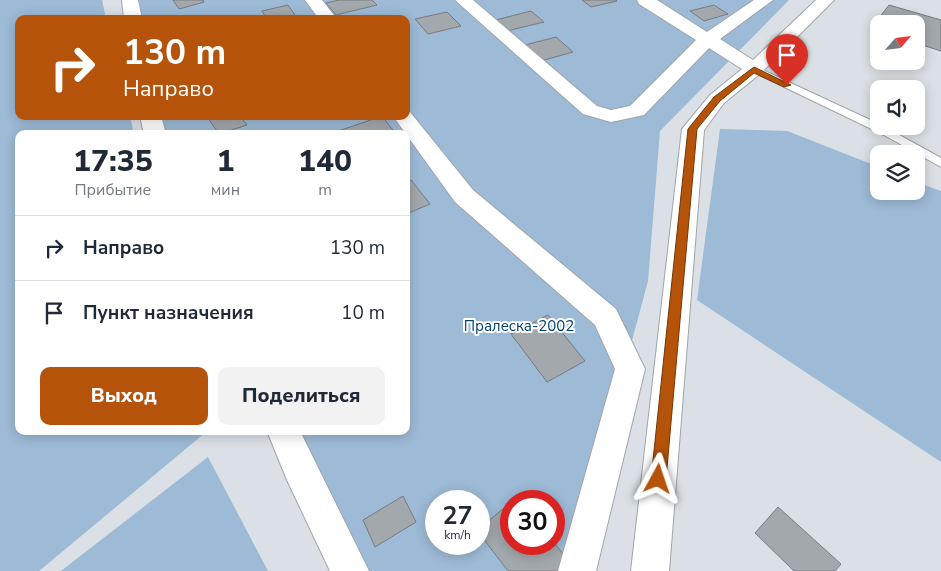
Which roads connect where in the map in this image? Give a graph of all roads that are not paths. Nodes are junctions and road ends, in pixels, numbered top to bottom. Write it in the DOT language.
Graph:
graph roads {
  1 [pos="130,0"];
  2 [pos="313,0"];
  3 [pos="464,0"];
  4 [pos="645,0"];
  5 [pos="765,0"];
  6 [pos="826,0"];
  7 [pos="132,15"];
  8 [pos="325,15"];
  9 [pos="707,40"];
  10 [pos="754,69"];
  11 [pos="406,120"];
  12 [pos="941,163"];
  13 [pos="285,435"];
  14 [pos="350,571"];
  15 [pos="577,571"];
  16 [pos="650,571"];
  1 -- 7 [label="street"];
  2 -- 8 [label="street"];
  3 -- 9 [label="street"];
  4 -- 9 [label="street"];
  5 -- 9 [label="street"];
  6 -- 10 [label="street"];
  9 -- 10 [label="street"];
  10 -- 12 [label="lane"];
  10 -- 16 [label="street"];
  11 -- 15 [label="street"];
  13 -- 14 [label="street"];
}
